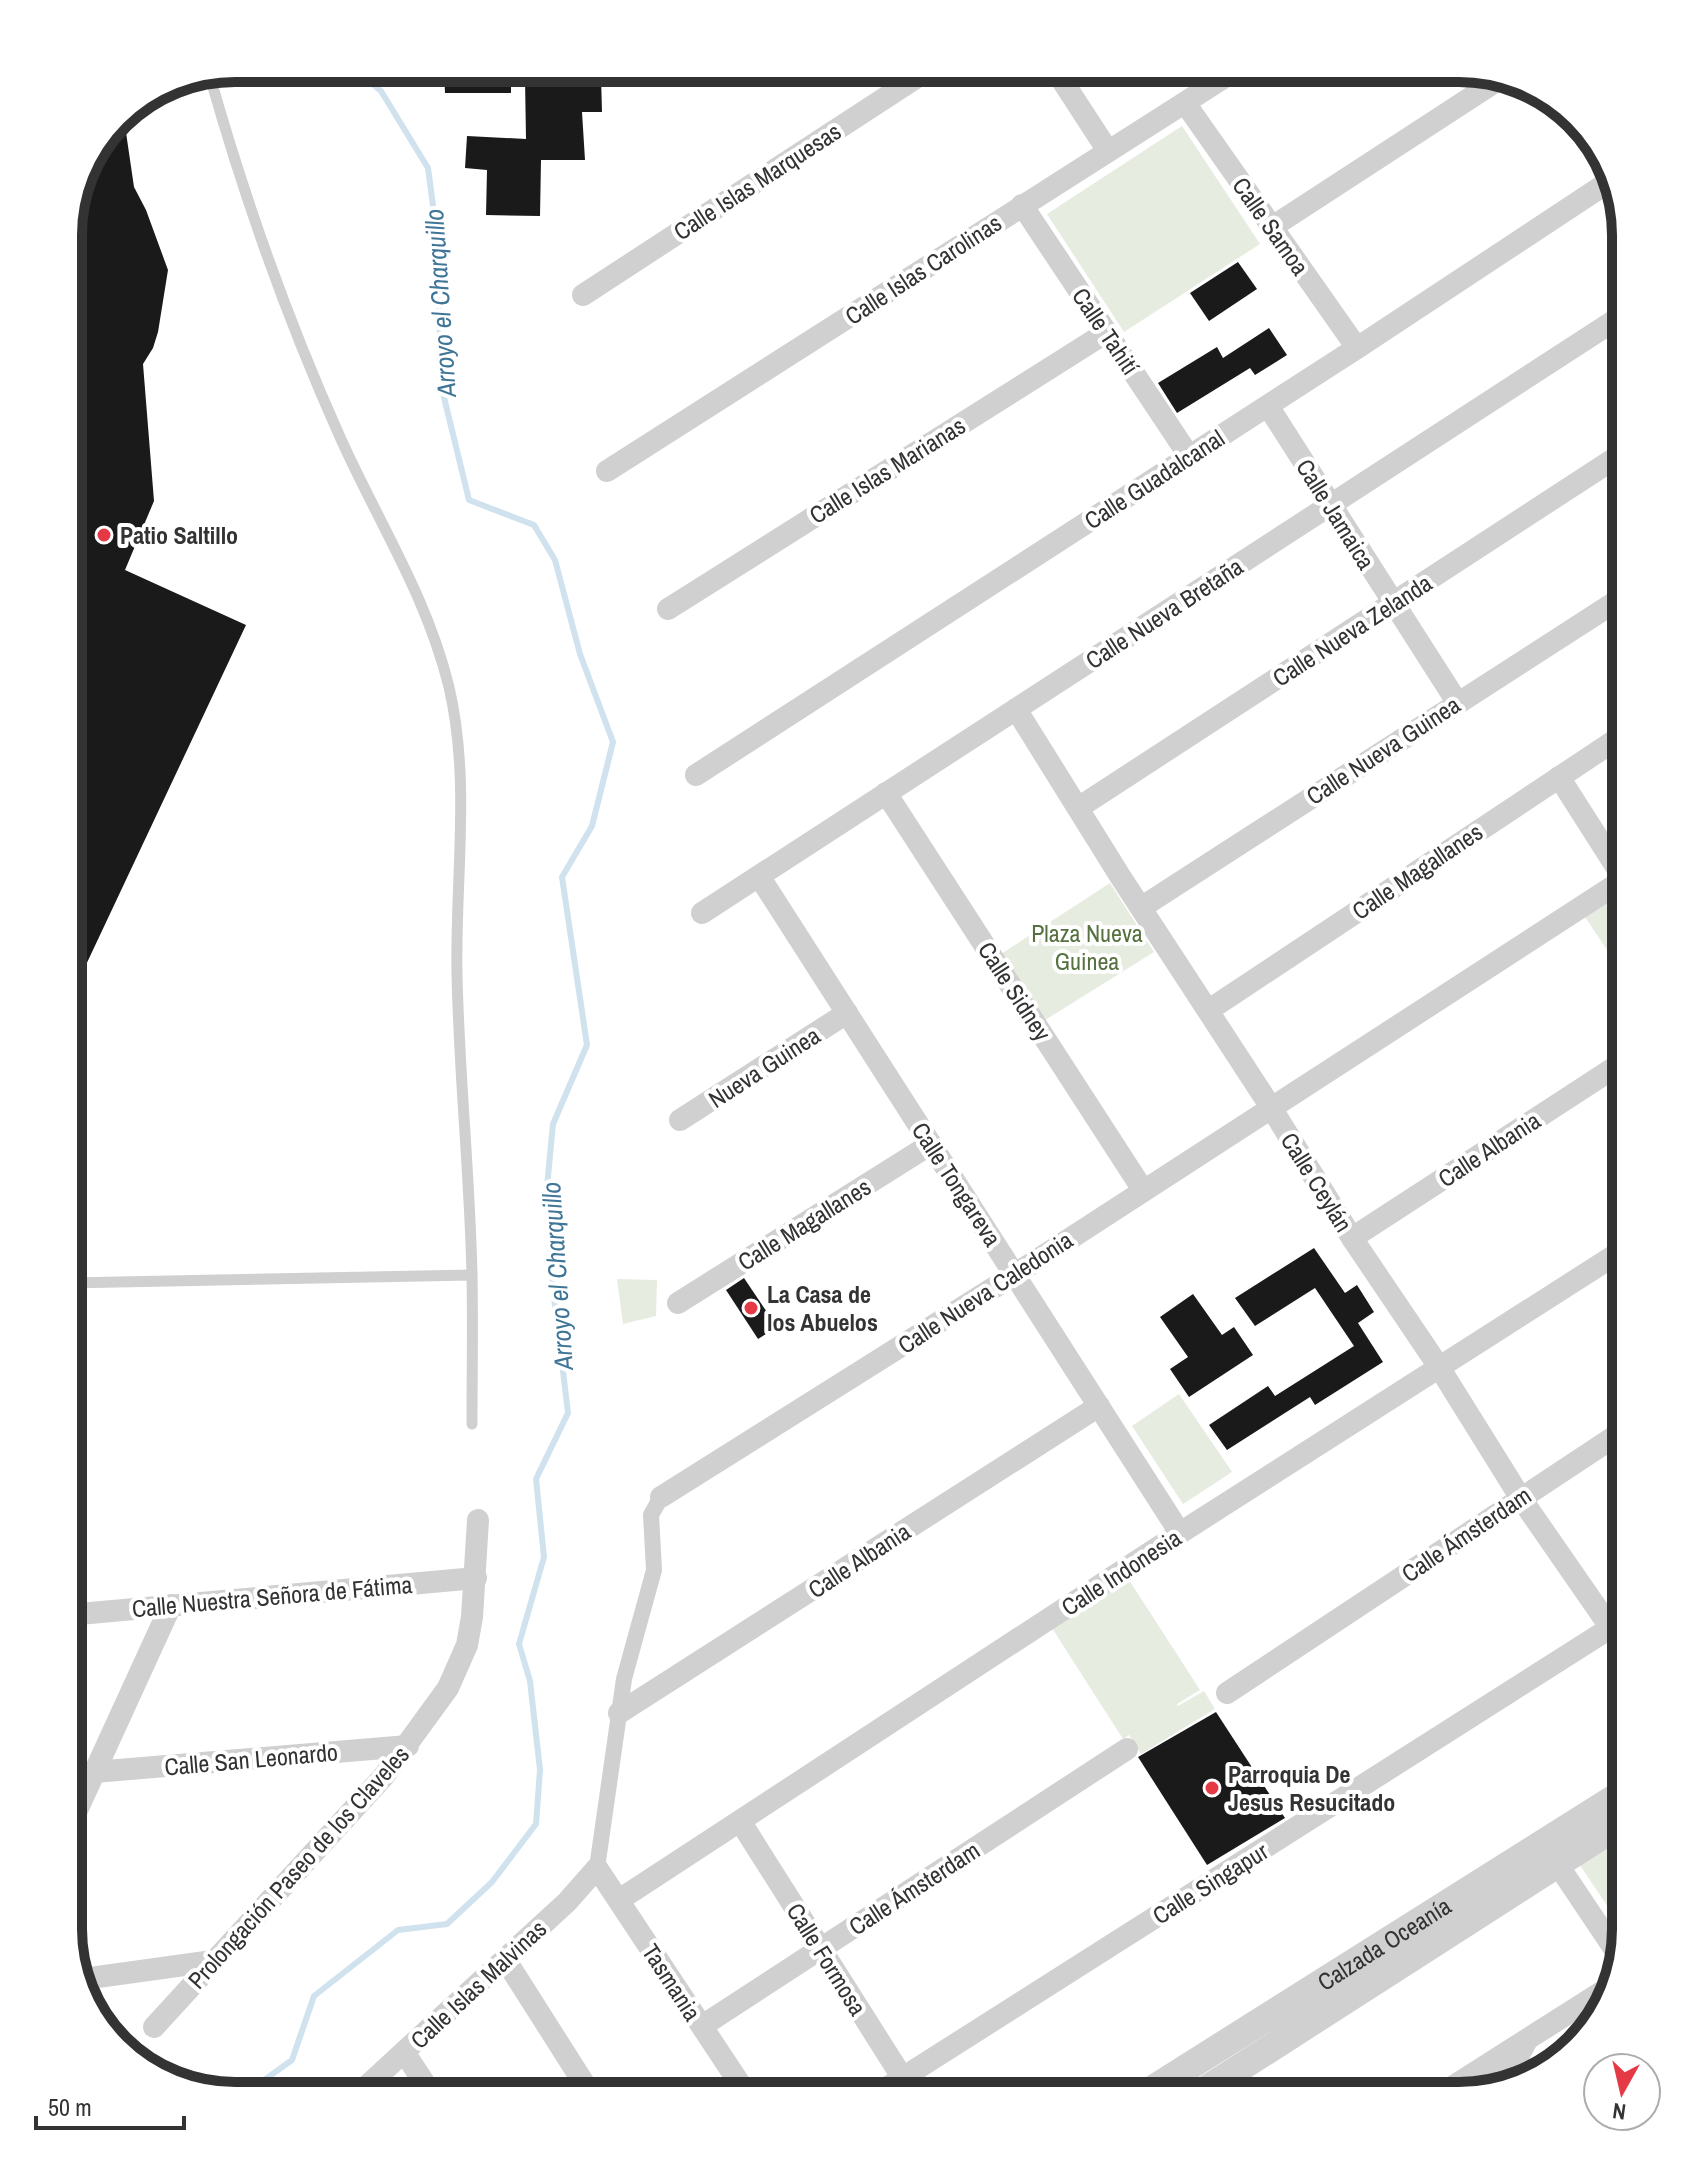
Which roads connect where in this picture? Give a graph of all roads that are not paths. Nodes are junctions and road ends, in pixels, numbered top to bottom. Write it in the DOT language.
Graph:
graph roads {
  1 [pos="910,82"];
  2 [pos="1063,82"];
  3 [pos="1217,82"];
  4 [pos="212,84"];
  5 [pos="1490,85"];
  6 [pos="1185,103"];
  7 [pos="1108,151"];
  8 [pos="1604,185"];
  9 [pos="1022,205"];
  10 [pos="1272,227"];
  11 [pos="583,295"];
  12 [pos="1612,322"];
  13 [pos="1107,332"];
  14 [pos="1357,348"];
  15 [pos="1268,406"];
  16 [pos="1189,456"];
  17 [pos="1612,460"];
  18 [pos="607,471"];
  19 [pos="1330,504"];
  20 [pos="1393,604"];
  21 [pos="1612,604"];
  22 [pos="668,609"];
  23 [pos="1457,702"];
  24 [pos="1016,709"];
  25 [pos="1612,742"];
  26 [pos="696,775"];
  27 [pos="1559,777"];
  28 [pos="886,793"];
  29 [pos="1078,808"];
  30 [pos="1612,859"];
  31 [pos="759,876"];
  32 [pos="1612,887"];
  33 [pos="1142,907"];
  34 [pos="702,913"];
  35 [pos="1209,1010"];
  36 [pos="847,1013"];
  37 [pos="1612,1069"];
  38 [pos="1272,1109"];
  39 [pos="680,1120"];
  40 [pos="931,1144"];
  41 [pos="1143,1190"];
  42 [pos="1352,1238"];
  43 [pos="1612,1257"];
  44 [pos="472,1275"];
  45 [pos="1014,1275"];
  46 [pos="82,1283"];
  47 [pos="678,1303"];
  48 [pos="1439,1367"];
  49 [pos="1099,1406"];
  50 [pos="472,1424"];
  51 [pos="1612,1438"];
  52 [pos="661,1497"];
  53 [pos="1520,1497"];
  54 [pos="478,1520"];
  55 [pos="1180,1533"];
  56 [pos="476,1578"];
  57 [pos="171,1605"];
  58 [pos="82,1614"];
  59 [pos="1612,1615"];
  60 [pos="1612,1627"];
  61 [pos="1227,1693"];
  62 [pos="619,1713"];
  63 [pos="408,1746"];
  64 [pos="1127,1749"];
  65 [pos="94,1772"];
  66 [pos="82,1799"];
  67 [pos="1612,1800"];
  68 [pos="740,1821"];
  69 [pos="1612,1829"];
  70 [pos="1558,1865"];
  71 [pos="597,1868"];
  72 [pos="619,1900"];
  73 [pos="1611,1944"];
  74 [pos="821,1948"];
  75 [pos="505,1959"];
  76 [pos="213,1961"];
  77 [pos="90,1978"];
  78 [pos="1597,1995"];
  79 [pos="702,2026"];
  80 [pos="154,2027"];
  81 [pos="1527,2041"];
  82 [pos="404,2052"];
  83 [pos="1204,2057"];
  84 [pos="1509,2073"];
  85 [pos="371,2082"];
  86 [pos="424,2082"];
  87 [pos="583,2082"];
  88 [pos="739,2082"];
  89 [pos="905,2082"];
  90 [pos="916,2082"];
  91 [pos="1164,2082"];
  92 [pos="1211,2082"];
  93 [pos="1228,2082"];
  94 [pos="1461,2082"];
  1 -- 11 [label="street, Calle Islas Marquesas"];
  2 -- 7 [label="street"];
  3 -- 6 [label="street, Calle Islas Carolinas"];
  4 -- 44 [label="lane"];
  5 -- 10 [label="street"];
  6 -- 7 [label="street, Calle Islas Carolinas"];
  6 -- 10 [label="street, Calle Samoa"];
  7 -- 9 [label="street, Calle Islas Carolinas"];
  8 -- 14 [label="street, Calle Guadalcanal"];
  9 -- 13 [label="street, Calle Tahití"];
  9 -- 18 [label="street, Calle Islas Carolinas"];
  10 -- 14 [label="street, Calle Samoa"];
  12 -- 19 [label="street, Calle Nueva Bretaña"];
  13 -- 16 [label="street, Calle Tahití"];
  13 -- 22 [label="street, Calle Islas Marianas"];
  14 -- 15 [label="street, Calle Guadalcanal"];
  15 -- 16 [label="street, Calle Guadalcanal"];
  15 -- 19 [label="street, Calle Jamaica"];
  16 -- 26 [label="street, Calle Guadalcanal"];
  17 -- 20 [label="street, Calle Nueva Zelanda"];
  19 -- 20 [label="street, Calle Jamaica"];
  19 -- 24 [label="street, Calle Nueva Bretaña"];
  20 -- 23 [label="street, Calle Jamaica"];
  20 -- 29 [label="street, Calle Nueva Zelanda"];
  21 -- 23 [label="street, Calle Nueva Guinea"];
  23 -- 33 [label="street, Calle Nueva Guinea"];
  24 -- 28 [label="street, Calle Nueva Bretaña"];
  24 -- 29 [label="street, Calle Ceylán"];
  25 -- 27 [label="street, Calle Magallanes"];
  27 -- 30 [label="street"];
  27 -- 35 [label="street, Calle Magallanes"];
  28 -- 31 [label="street, Calle Nueva Bretaña"];
  28 -- 41 [label="street, Calle Sidney"];
  29 -- 33 [label="street, Calle Ceylán"];
  31 -- 34 [label="street, Calle Nueva Bretaña"];
  31 -- 36 [label="street, Calle Tongareva"];
  32 -- 38 [label="street, Calle Nueva Caledonia"];
  33 -- 35 [label="street, Calle Ceylán"];
  35 -- 38 [label="street, Calle Ceylán"];
  36 -- 39 [label="street, Nueva Guinea"];
  36 -- 40 [label="street, Calle Tongareva"];
  37 -- 42 [label="street, Calle Albania"];
  38 -- 41 [label="street, Calle Nueva Caledonia"];
  38 -- 42 [label="street, Calle Ceylán"];
  40 -- 45 [label="street, Calle Tongareva"];
  40 -- 47 [label="street, Calle Magallanes"];
  41 -- 45 [label="street, Calle Nueva Caledonia"];
  42 -- 48 [label="street, Calle Ceylán"];
  43 -- 48 [label="street, Calle Indonesia"];
  44 -- 46 [label="lane"];
  44 -- 50 [label="lane"];
  45 -- 49 [label="street, Calle Tongareva"];
  45 -- 52 [label="street, Calle Nueva Caledonia"];
  48 -- 53 [label="street, Calle Ceylán"];
  48 -- 55 [label="street, Calle Indonesia"];
  49 -- 55 [label="street, Calle Tongareva"];
  49 -- 62 [label="street, Calle Albania"];
  51 -- 53 [label="street, Calle Ámsterdam"];
  52 -- 62 [label="street, Calle Nueva Caledonia"];
  53 -- 59 [label="street, Calle Ceylán"];
  53 -- 61 [label="street, Calle Ámsterdam"];
  54 -- 56 [label="street, Prolongación Paseo de los Claveles"];
  55 -- 68 [label="street, Calle Indonesia"];
  56 -- 57 [label="street, Calle Nuestra Señora de Fátima"];
  56 -- 63 [label="street, Prolongación Paseo de los Claveles"];
  57 -- 58 [label="street, Calle Nuestra Señora de Fátima"];
  57 -- 65 [label="street"];
  60 -- 90 [label="street, Calle Singapur"];
  62 -- 71 [label="street, Calle Nueva Caledonia"];
  63 -- 65 [label="street, Calle San Leonardo"];
  63 -- 76 [label="street, Prolongación Paseo de los Claveles"];
  64 -- 74 [label="street, Calle Ámsterdam"];
  65 -- 66 [label="street"];
  67 -- 83 [label="street, Calzada Oceanía"];
  68 -- 72 [label="street, Calle Indonesia"];
  68 -- 74 [label="street, Calle Formosa"];
  69 -- 70 [label="street, Calzada Oceanía"];
  70 -- 73 [label="street"];
  70 -- 93 [label="street, Calzada Oceanía"];
  71 -- 72 [label="street, Tasmania"];
  71 -- 75 [label="street, Calle Islas Malvinas"];
  72 -- 79 [label="street, Tasmania"];
  74 -- 79 [label="street, Calle Ámsterdam"];
  74 -- 89 [label="street, Calle Formosa"];
  75 -- 82 [label="street, Calle Islas Malvinas"];
  75 -- 87 [label="street"];
  76 -- 77 [label="street"];
  76 -- 80 [label="street, Prolongación Paseo de los Claveles"];
  78 -- 81 [label="street"];
  79 -- 88 [label="street, Tasmania"];
  81 -- 84 [label="street"];
  81 -- 94 [label="street"];
  82 -- 85 [label="street, Calle Islas Malvinas"];
  82 -- 86 [label="street"];
  83 -- 91 [label="street, Calzada Oceanía"];
  83 -- 92 [label="street"];
}
